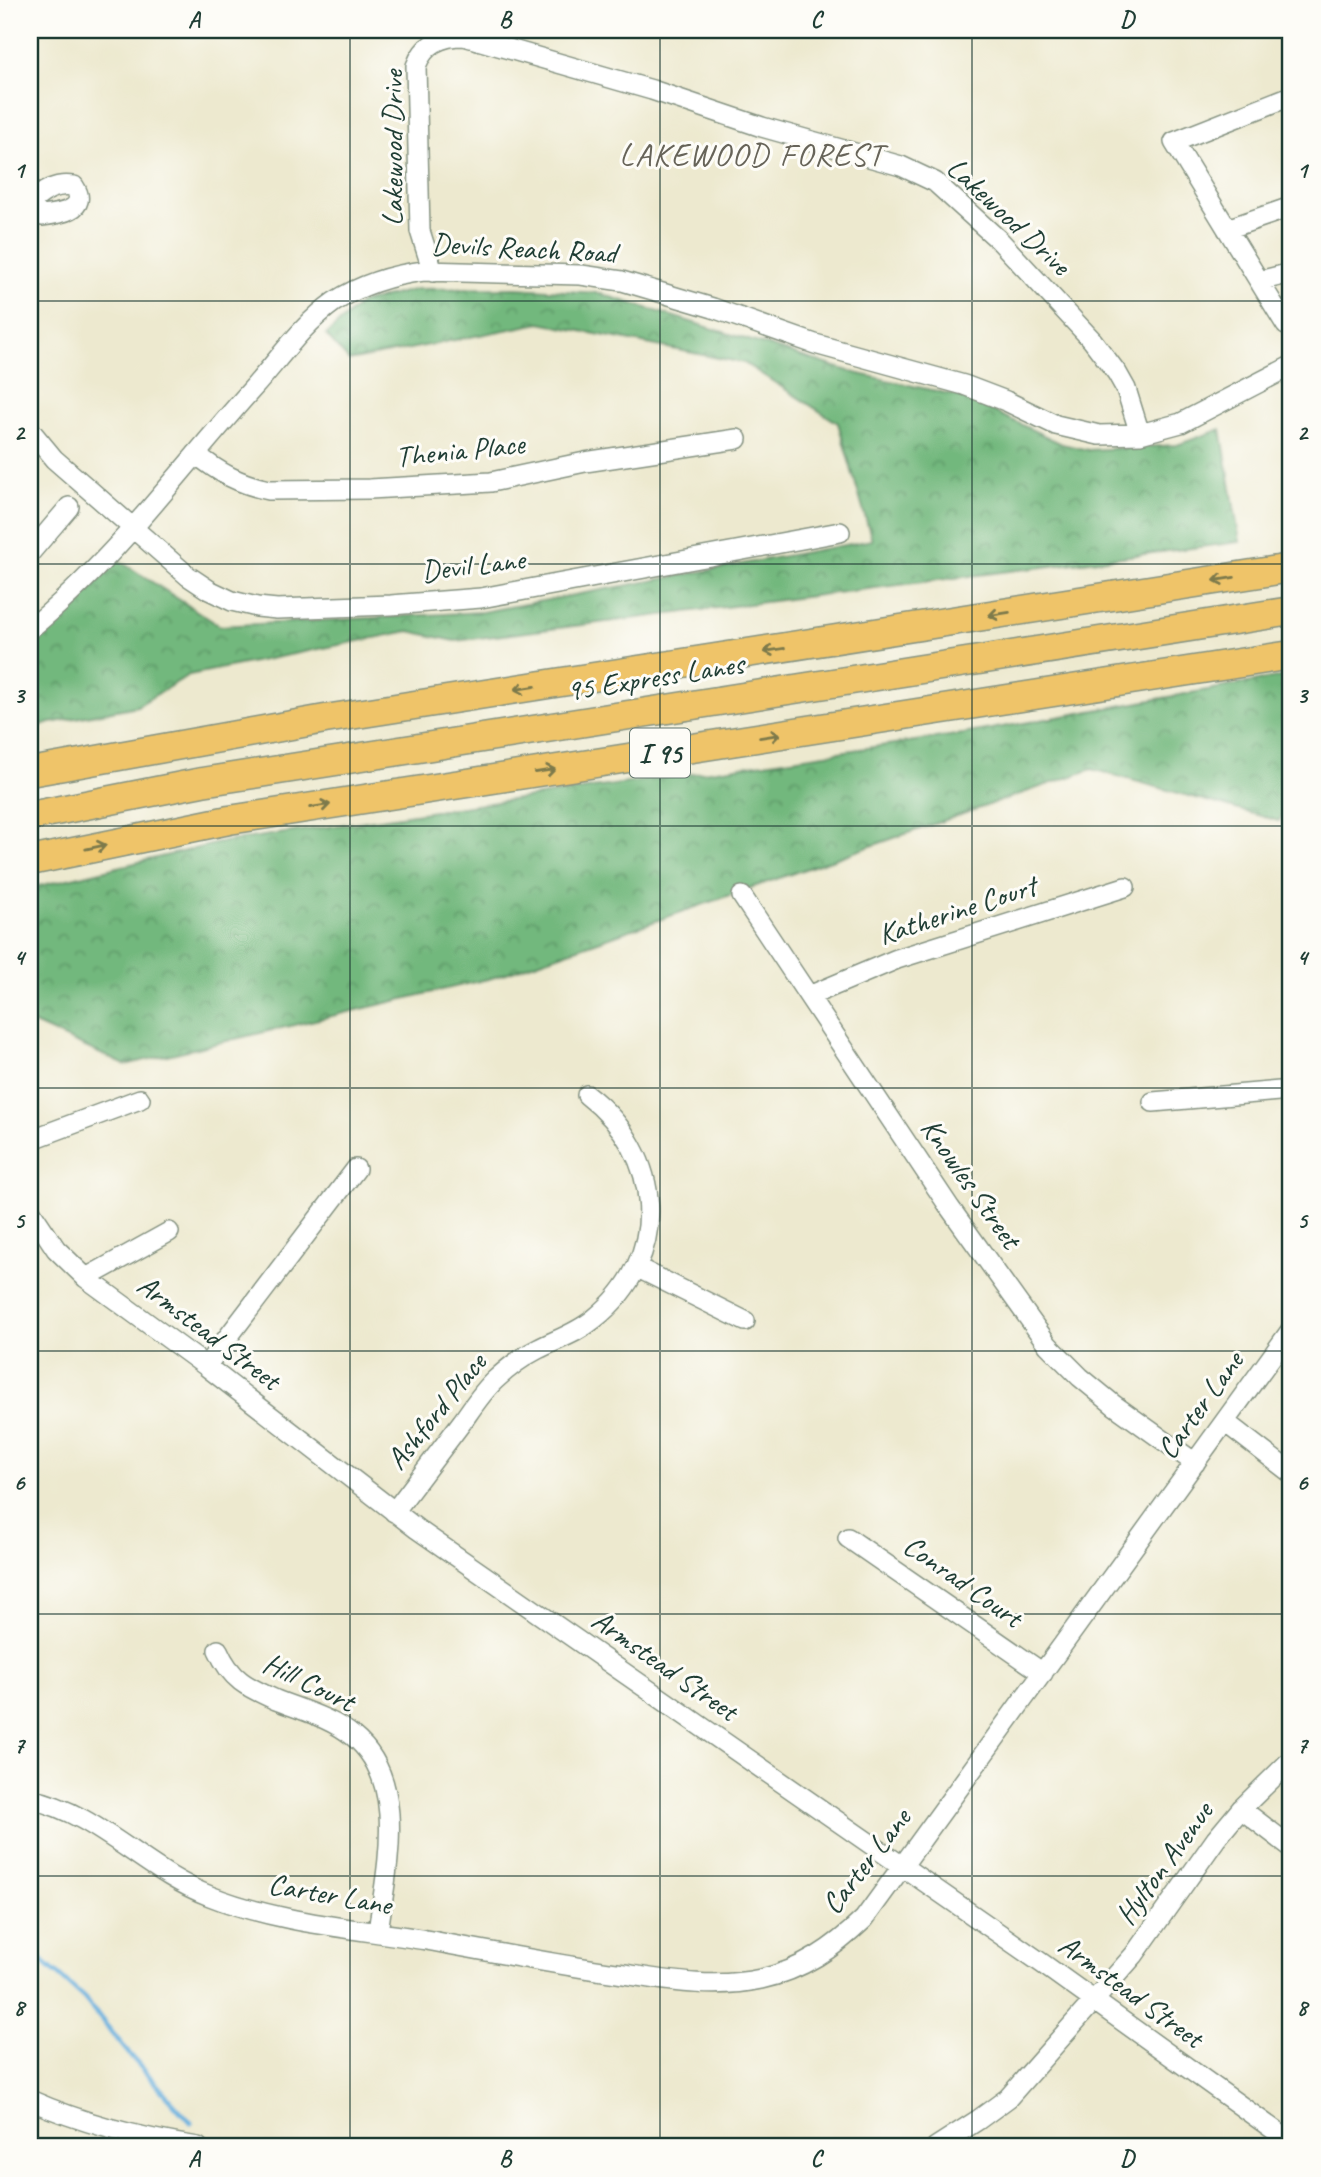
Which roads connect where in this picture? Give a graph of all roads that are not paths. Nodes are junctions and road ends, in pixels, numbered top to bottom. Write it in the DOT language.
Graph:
graph roads {
  1 [pos="1291,96"];
  2 [pos="1291,207"];
  3 [pos="1227,229"];
  4 [pos="433,272"];
  5 [pos="1291,273"];
  6 [pos="1259,281"];
  7 [pos="1286,325"];
  8 [pos="1291,366"];
  9 [pos="30,430"];
  10 [pos="1140,434"];
  11 [pos="737,439"];
  12 [pos="196,454"];
  13 [pos="69,507"];
  14 [pos="134,528"];
  15 [pos="840,532"];
  16 [pos="30,553"];
  17 [pos="1291,568"];
  18 [pos="1291,611"];
  19 [pos="30,629"];
  20 [pos="1291,655"];
  21 [pos="30,772"];
  22 [pos="30,816"];
  23 [pos="30,861"];
  24 [pos="1125,887"];
  25 [pos="742,896"];
  26 [pos="809,996"];
  27 [pos="1291,1090"];
  28 [pos="587,1095"];
  29 [pos="140,1099"];
  30 [pos="1153,1101"];
  31 [pos="30,1140"];
  32 [pos="356,1169"];
  33 [pos="30,1210"];
  34 [pos="169,1232"];
  35 [pos="638,1268"];
  36 [pos="86,1278"];
  37 [pos="745,1321"];
  38 [pos="1291,1330"];
  39 [pos="206,1366"];
  40 [pos="1225,1422"];
  41 [pos="1195,1464"];
  42 [pos="1291,1473"];
  43 [pos="394,1512"];
  44 [pos="848,1538"];
  45 [pos="218,1650"];
  46 [pos="1043,1674"];
  47 [pos="1291,1760"];
  48 [pos="30,1798"];
  49 [pos="1241,1809"];
  50 [pos="1291,1847"];
  51 [pos="903,1866"];
  52 [pos="378,1932"];
  53 [pos="1094,2001"];
  54 [pos="30,2100"];
  55 [pos="1291,2142"];
  56 [pos="198,2147"];
  57 [pos="936,2147"];
  1 -- 3 [label="street"];
  2 -- 3 [label="street"];
  3 -- 6 [label="street"];
  4 -- 10 [label="street, Devils Reach Road"];
  4 -- 10 [label="street, Lakewood Drive"];
  4 -- 12 [label="street, Devils Reach Road"];
  5 -- 6 [label="street"];
  6 -- 7 [label="street"];
  8 -- 10 [label="street, Devils Reach Road"];
  9 -- 14 [label="street, Devil Lane"];
  11 -- 12 [label="street, Thenia Place"];
  12 -- 14 [label="street, Devils Reach Road"];
  13 -- 16 [label="street"];
  14 -- 15 [label="street, Devil Lane"];
  14 -- 19 [label="street, Devils Reach Road"];
  17 -- 21 [label="highway, one-way"];
  18 -- 22 [label="highway, 95 Express Lanes"];
  23 -- 20 [label="highway, I 95, one-way"];
  24 -- 26 [label="street, Katherine Court"];
  25 -- 26 [label="street, Knowles Street"];
  26 -- 41 [label="street, Knowles Street"];
  27 -- 30 [label="street"];
  28 -- 35 [label="street, Ashford Place"];
  29 -- 31 [label="street"];
  32 -- 39 [label="street"];
  33 -- 36 [label="street, Armstead Street"];
  34 -- 36 [label="street"];
  35 -- 37 [label="street"];
  35 -- 43 [label="street, Ashford Place"];
  36 -- 39 [label="street, Armstead Street"];
  38 -- 40 [label="street, Carter Lane"];
  39 -- 43 [label="street, Armstead Street"];
  40 -- 41 [label="street, Carter Lane"];
  40 -- 42 [label="street"];
  41 -- 46 [label="street, Carter Lane"];
  43 -- 51 [label="street, Armstead Street"];
  44 -- 46 [label="street, Conrad Court"];
  45 -- 52 [label="street, Hill Court"];
  46 -- 51 [label="street, Carter Lane"];
  47 -- 49 [label="street, Hylton Avenue"];
  48 -- 52 [label="street, Carter Lane"];
  49 -- 50 [label="street"];
  49 -- 53 [label="street, Hylton Avenue"];
  51 -- 52 [label="street, Carter Lane"];
  51 -- 53 [label="street, Armstead Street"];
  53 -- 55 [label="street, Armstead Street"];
  53 -- 57 [label="street, Hylton Avenue"];
  54 -- 56 [label="street"];
}
